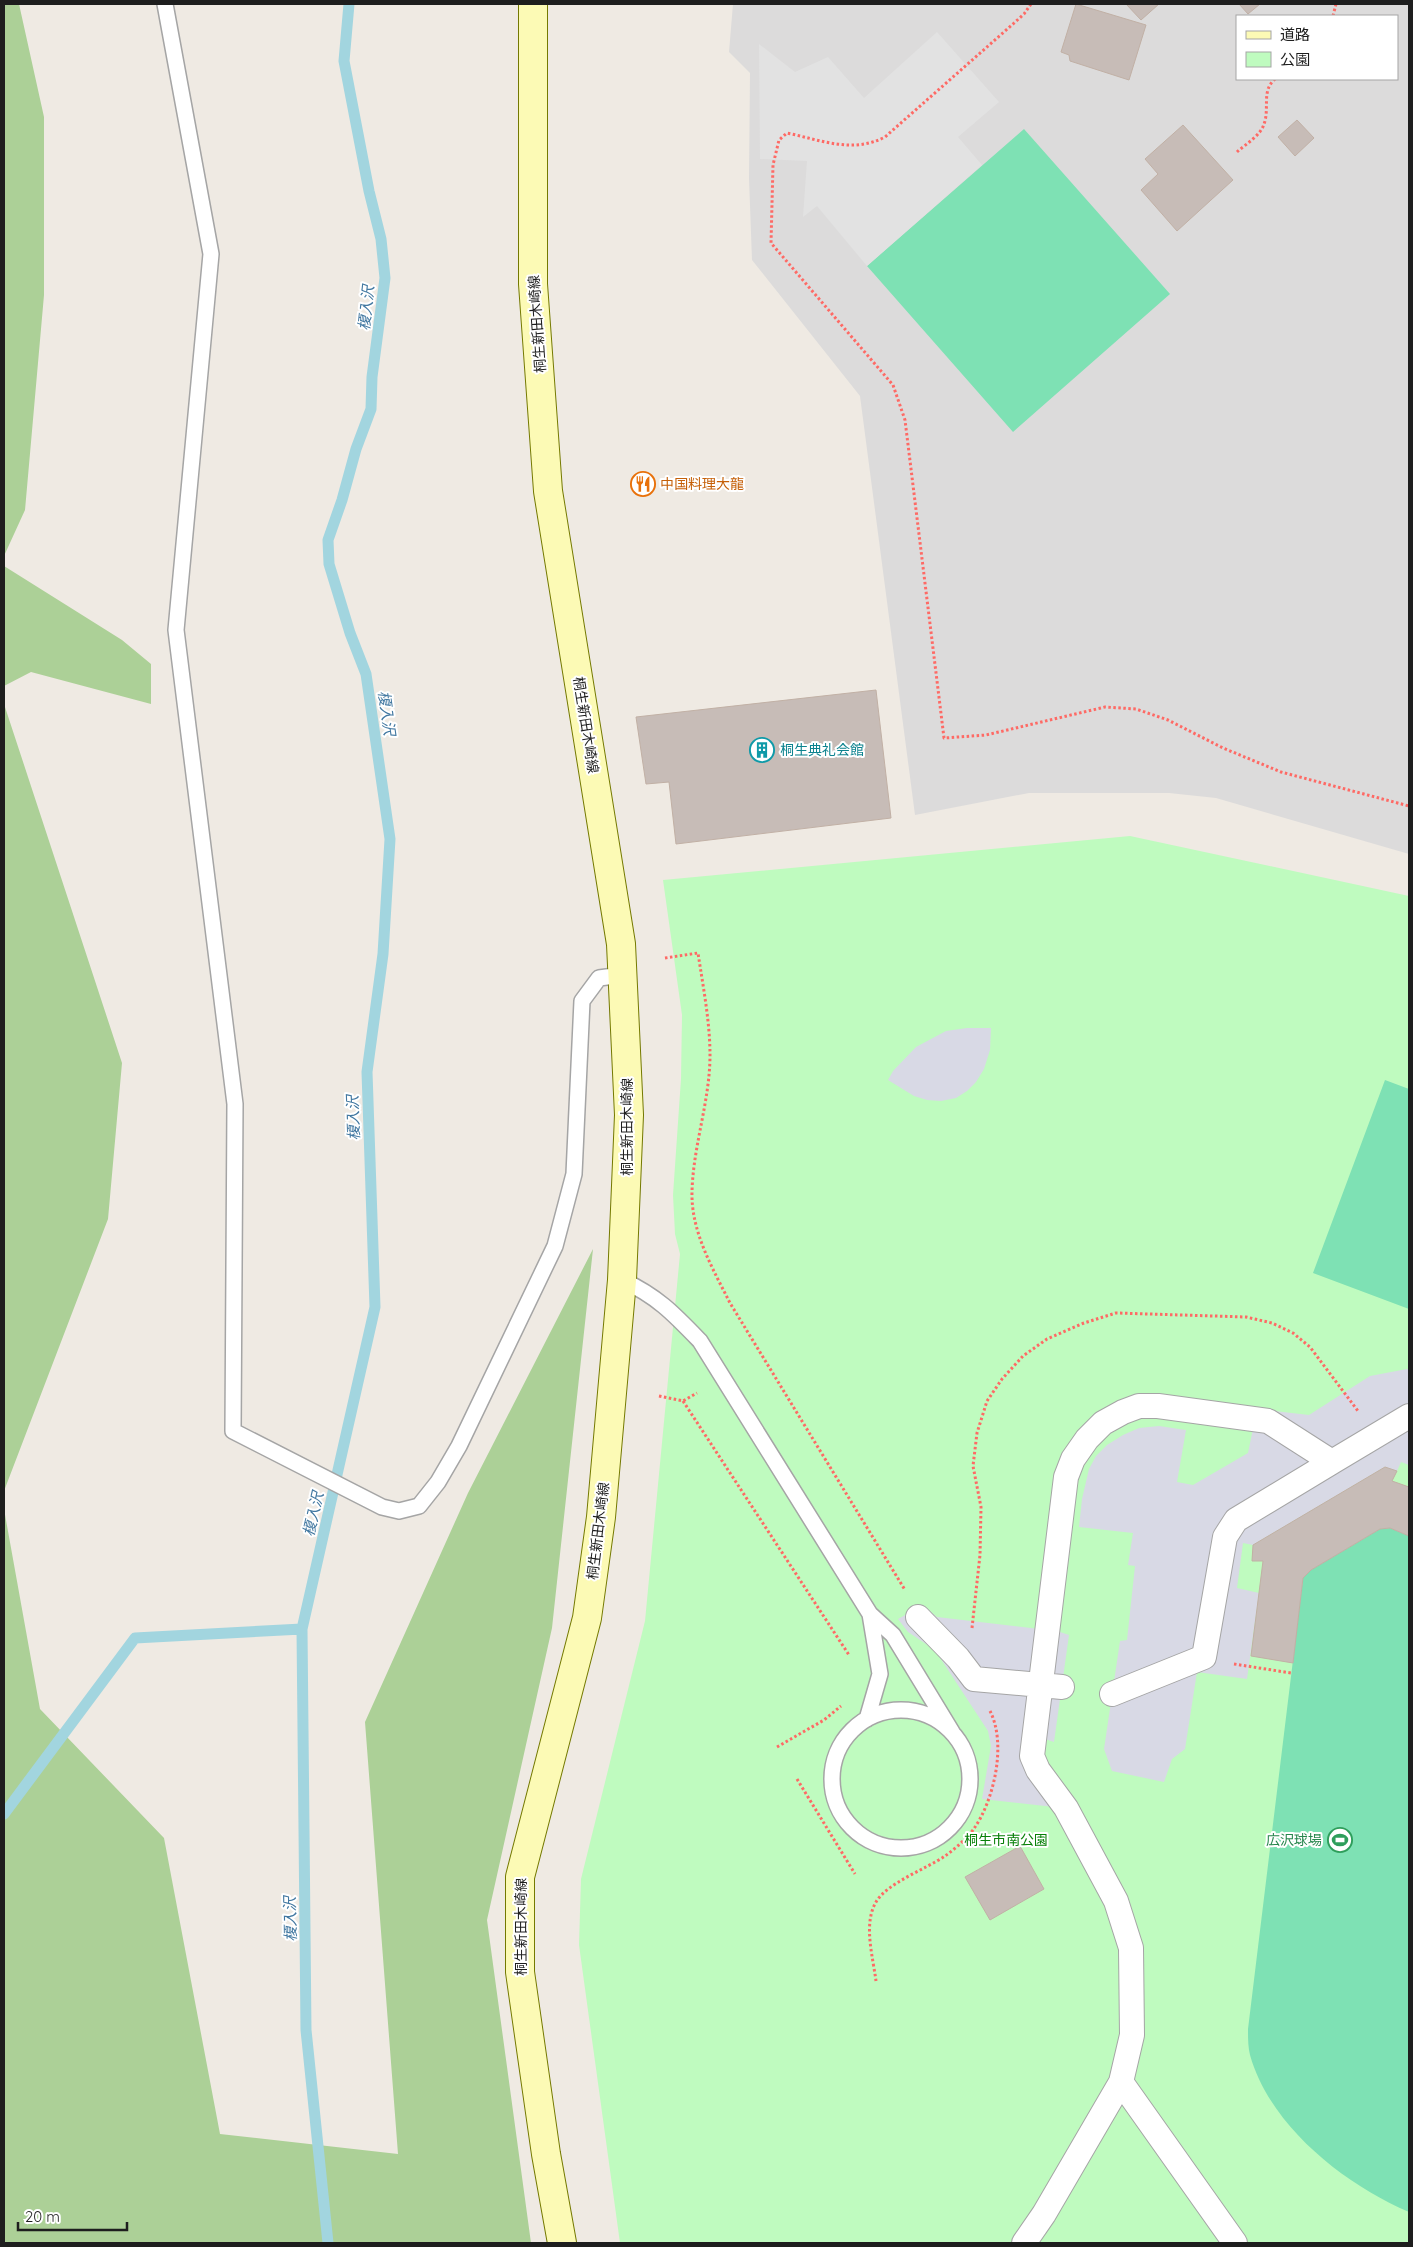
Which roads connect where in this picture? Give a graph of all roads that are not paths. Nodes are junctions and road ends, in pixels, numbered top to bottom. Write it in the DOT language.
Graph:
graph roads {
  1 [pos="165,4"];
  2 [pos="533,4"];
  3 [pos="622,975"];
  4 [pos="622,1280"];
  5 [pos="1409,1416"];
  6 [pos="1332,1462"];
  7 [pos="870,1614"];
  8 [pos="918,1617"];
  9 [pos="1051,1686"];
  10 [pos="1112,1694"];
  11 [pos="867,1720"];
  12 [pos="952,1732"];
  13 [pos="1121,2082"];
  14 [pos="562,2243"];
  15 [pos="1024,2243"];
  16 [pos="1235,2243"];
  1 -- 3 [label="lane"];
  2 -- 3 [label="main road, 桐生新田木崎線"];
  3 -- 4 [label="main road, 桐生新田木崎線"];
  4 -- 7 [label="lane"];
  4 -- 14 [label="main road, 桐生新田木崎線"];
  5 -- 6 [label="street"];
  6 -- 9 [label="street"];
  6 -- 10 [label="street"];
  7 -- 11 [label="lane"];
  7 -- 12 [label="lane"];
  8 -- 9 [label="street"];
  9 -- 13 [label="street"];
  11 -- 12 [label="lane"];
  11 -- 12 [label="lane"];
  13 -- 15 [label="street"];
  13 -- 16 [label="street"];
}
